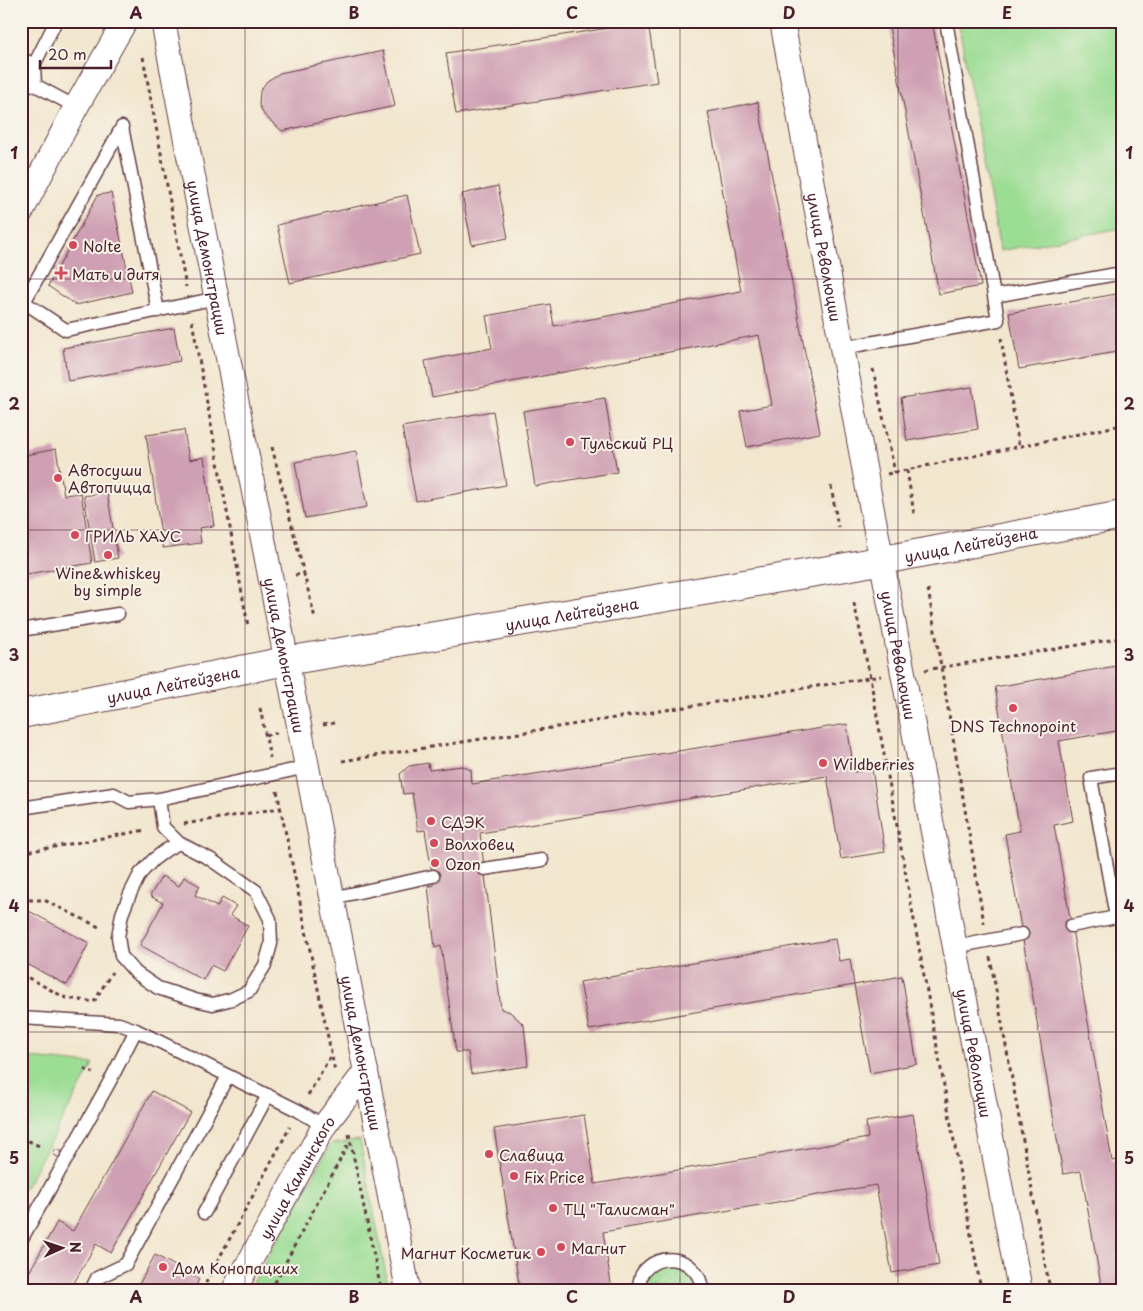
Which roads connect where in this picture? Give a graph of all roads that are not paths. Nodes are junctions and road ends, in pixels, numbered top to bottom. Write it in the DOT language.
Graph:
graph roads {
  1 [pos="56,21"];
  2 [pos="125,21"];
  3 [pos="163,21"];
  4 [pos="782,21"];
  5 [pos="946,21"];
  6 [pos="21,58"];
  7 [pos="34,65"];
  8 [pos="21,83"];
  9 [pos="35,85"];
  10 [pos="76,107"];
  11 [pos="21,212"];
  12 [pos="1122,273"];
  13 [pos="994,296"];
  14 [pos="217,298"];
  15 [pos="23,301"];
  16 [pos="158,311"];
  17 [pos="842,348"];
  18 [pos="1122,515"];
  19 [pos="882,560"];
  20 [pos="118,614"];
  21 [pos="21,630"];
  22 [pos="286,661"];
  23 [pos="21,714"];
  24 [pos="307,767"];
  25 [pos="1122,773"];
  26 [pos="160,798"];
  27 [pos="21,808"];
  28 [pos="179,843"];
  29 [pos="542,860"];
  30 [pos="484,868"];
  31 [pos="433,876"];
  32 [pos="332,898"];
  33 [pos="1071,926"];
  34 [pos="1022,934"];
  35 [pos="955,947"];
  36 [pos="21,1018"];
  37 [pos="136,1030"];
  38 [pos="366,1070"];
  39 [pos="228,1076"];
  40 [pos="268,1095"];
  41 [pos="324,1126"];
  42 [pos="204,1213"];
  43 [pos="21,1240"];
  44 [pos="91,1290"];
  45 [pos="234,1290"];
  46 [pos="408,1290"];
  47 [pos="638,1290"];
  48 [pos="702,1290"];
  49 [pos="1020,1290"];
  1 -- 7 [label="lane"];
  2 -- 10 [label="street"];
  3 -- 14 [label="street, улица Демонстрации"];
  4 -- 17 [label="street, улица Революции"];
  5 -- 13 [label="lane"];
  6 -- 7 [label="lane"];
  7 -- 9 [label="lane"];
  8 -- 9 [label="lane"];
  9 -- 10 [label="lane"];
  10 -- 11 [label="street"];
  12 -- 13 [label="lane"];
  13 -- 17 [label="lane"];
  14 -- 16 [label="lane"];
  14 -- 22 [label="street, улица Демонстрации"];
  15 -- 16 [label="lane"];
  15 -- 16 [label="lane"];
  17 -- 19 [label="street, улица Революции"];
  18 -- 19 [label="street, улица Лейтейзена"];
  19 -- 22 [label="street, улица Лейтейзена"];
  19 -- 35 [label="street, улица Революции"];
  20 -- 21 [label="lane"];
  22 -- 23 [label="street, улица Лейтейзена"];
  22 -- 24 [label="street, улица Демонстрации"];
  24 -- 26 [label="lane"];
  24 -- 32 [label="street, улица Демонстрации"];
  25 -- 33 [label="lane"];
  26 -- 27 [label="lane"];
  26 -- 28 [label="lane"];
  28 -- 28 [label="lane"];
  29 -- 30 [label="lane"];
  31 -- 32 [label="lane"];
  32 -- 38 [label="street, улица Демонстрации"];
  34 -- 35 [label="lane"];
  35 -- 49 [label="street, улица Революции"];
  36 -- 37 [label="lane"];
  37 -- 39 [label="lane"];
  37 -- 43 [label="lane"];
  38 -- 41 [label="street, улица Каминского"];
  38 -- 46 [label="street, улица Демонстрации"];
  39 -- 40 [label="lane"];
  39 -- 44 [label="lane"];
  40 -- 41 [label="lane"];
  40 -- 42 [label="lane"];
  41 -- 45 [label="street, улица Каминского"];
  47 -- 48 [label="lane"];
}
